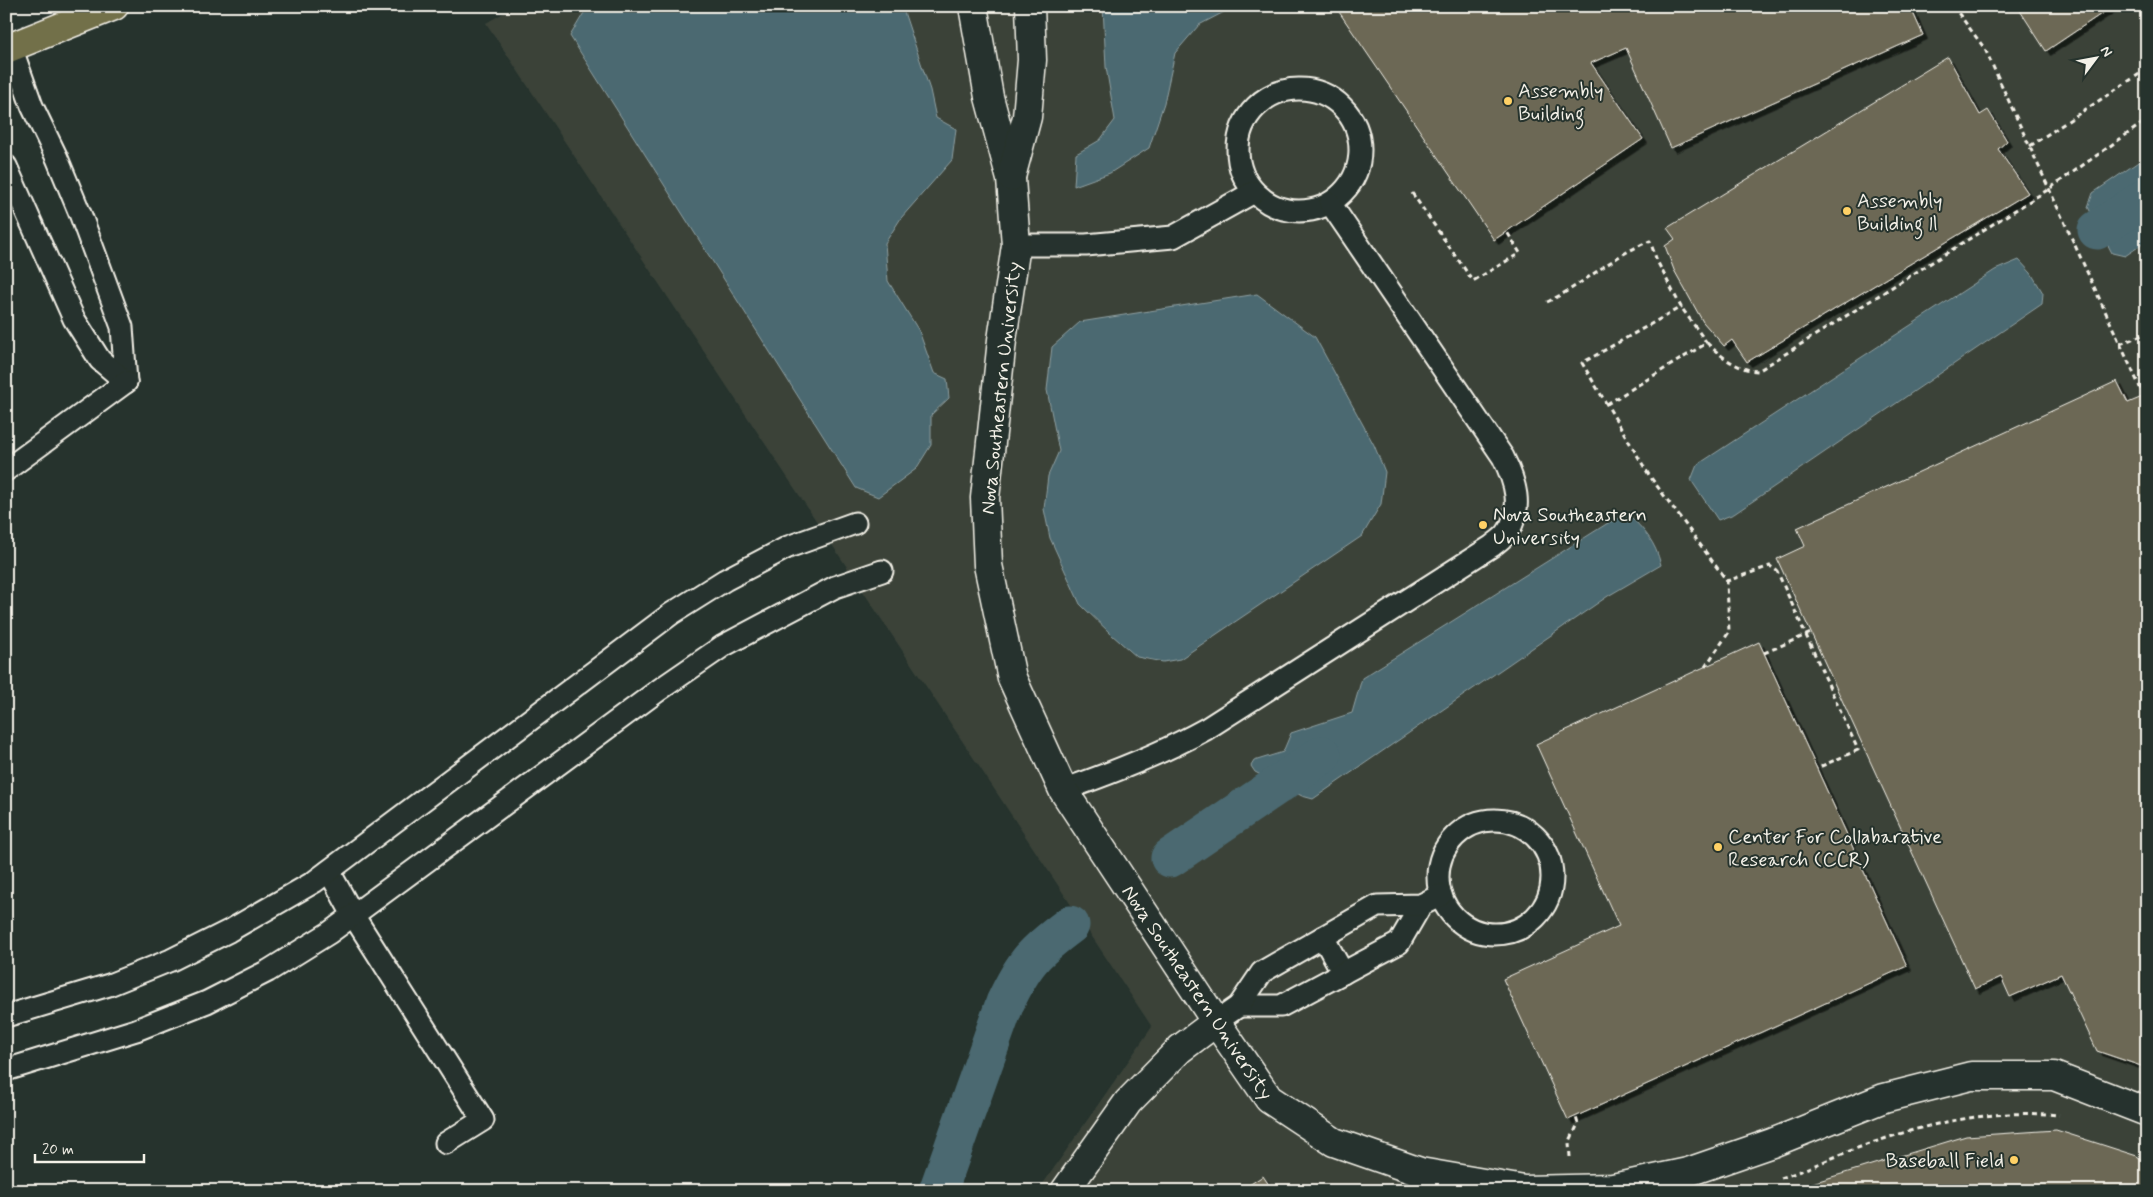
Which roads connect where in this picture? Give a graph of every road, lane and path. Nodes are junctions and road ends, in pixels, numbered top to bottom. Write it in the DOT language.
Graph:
graph roads {
  1 [pos="114,6"];
  2 [pos="973,6"];
  3 [pos="1030,6"];
  4 [pos="1953,6"];
  5 [pos="9,48"];
  6 [pos="2147,69"];
  7 [pos="2147,120"];
  8 [pos="2030,146"];
  9 [pos="6,166"];
  10 [pos="1011,179"];
  11 [pos="2049,189"];
  12 [pos="1254,192"];
  13 [pos="1412,193"];
  14 [pos="1330,203"];
  15 [pos="1507,232"];
  16 [pos="1016,246"];
  17 [pos="1547,302"];
  18 [pos="1681,307"];
  19 [pos="2147,333"];
  20 [pos="1707,343"];
  21 [pos="2120,344"];
  22 [pos="126,382"];
  23 [pos="2144,396"];
  24 [pos="1607,404"];
  25 [pos="6,470"];
  26 [pos="855,523"];
  27 [pos="882,571"];
  28 [pos="1727,581"];
  29 [pos="1811,633"];
  30 [pos="1805,635"];
  31 [pos="1764,653"];
  32 [pos="1705,666"];
  33 [pos="1817,768"];
  34 [pos="1064,790"];
  35 [pos="329,871"];
  36 [pos="1441,895"];
  37 [pos="1421,905"];
  38 [pos="353,915"];
  39 [pos="1323,937"];
  40 [pos="1342,973"];
  41 [pos="1239,1006"];
  42 [pos="6,1016"];
  43 [pos="1216,1022"];
  44 [pos="6,1070"];
  45 [pos="2147,1112"];
  46 [pos="2068,1116"];
  47 [pos="1576,1117"];
  48 [pos="446,1143"];
  49 [pos="1570,1162"];
  50 [pos="1775,1179"];
  51 [pos="1614,1189"];
  52 [pos="1065,1191"];
  1 -- 5 [label="main road"];
  2 -- 10 [label="street, Nova Southeastern University"];
  3 -- 10 [label="street, Nova Southeastern University"];
  4 -- 8 [label="path"];
  5 -- 22 [label="lane"];
  6 -- 8 [label="path"];
  7 -- 11 [label="path"];
  8 -- 11 [label="path"];
  9 -- 22 [label="lane"];
  10 -- 16 [label="street, Nova Southeastern University"];
  11 -- 20 [label="path"];
  11 -- 21 [label="path"];
  12 -- 14 [label="lane"];
  12 -- 14 [label="lane"];
  12 -- 16 [label="lane"];
  13 -- 15 [label="path"];
  14 -- 34 [label="lane"];
  16 -- 34 [label="street, Nova Southeastern University"];
  17 -- 18 [label="path"];
  18 -- 20 [label="path"];
  18 -- 24 [label="path"];
  19 -- 21 [label="path"];
  20 -- 24 [label="path"];
  21 -- 23 [label="path"];
  22 -- 25 [label="lane"];
  24 -- 28 [label="path"];
  26 -- 35 [label="lane"];
  27 -- 38 [label="lane"];
  28 -- 30 [label="path"];
  28 -- 32 [label="path"];
  29 -- 30 [label="path"];
  30 -- 31 [label="path"];
  30 -- 33 [label="path"];
  34 -- 43 [label="street, Nova Southeastern University"];
  35 -- 38 [label="lane"];
  35 -- 42 [label="lane"];
  36 -- 36 [label="lane"];
  36 -- 37 [label="lane"];
  37 -- 39 [label="lane"];
  37 -- 40 [label="lane"];
  38 -- 44 [label="lane"];
  38 -- 48 [label="lane"];
  39 -- 40 [label="lane"];
  39 -- 41 [label="lane"];
  40 -- 41 [label="lane"];
  41 -- 43 [label="lane"];
  43 -- 51 [label="street, Nova Southeastern University"];
  43 -- 52 [label="street"];
  45 -- 51 [label="street, Nova Southeastern University"];
  46 -- 50 [label="path"];
  47 -- 49 [label="path"];
}
